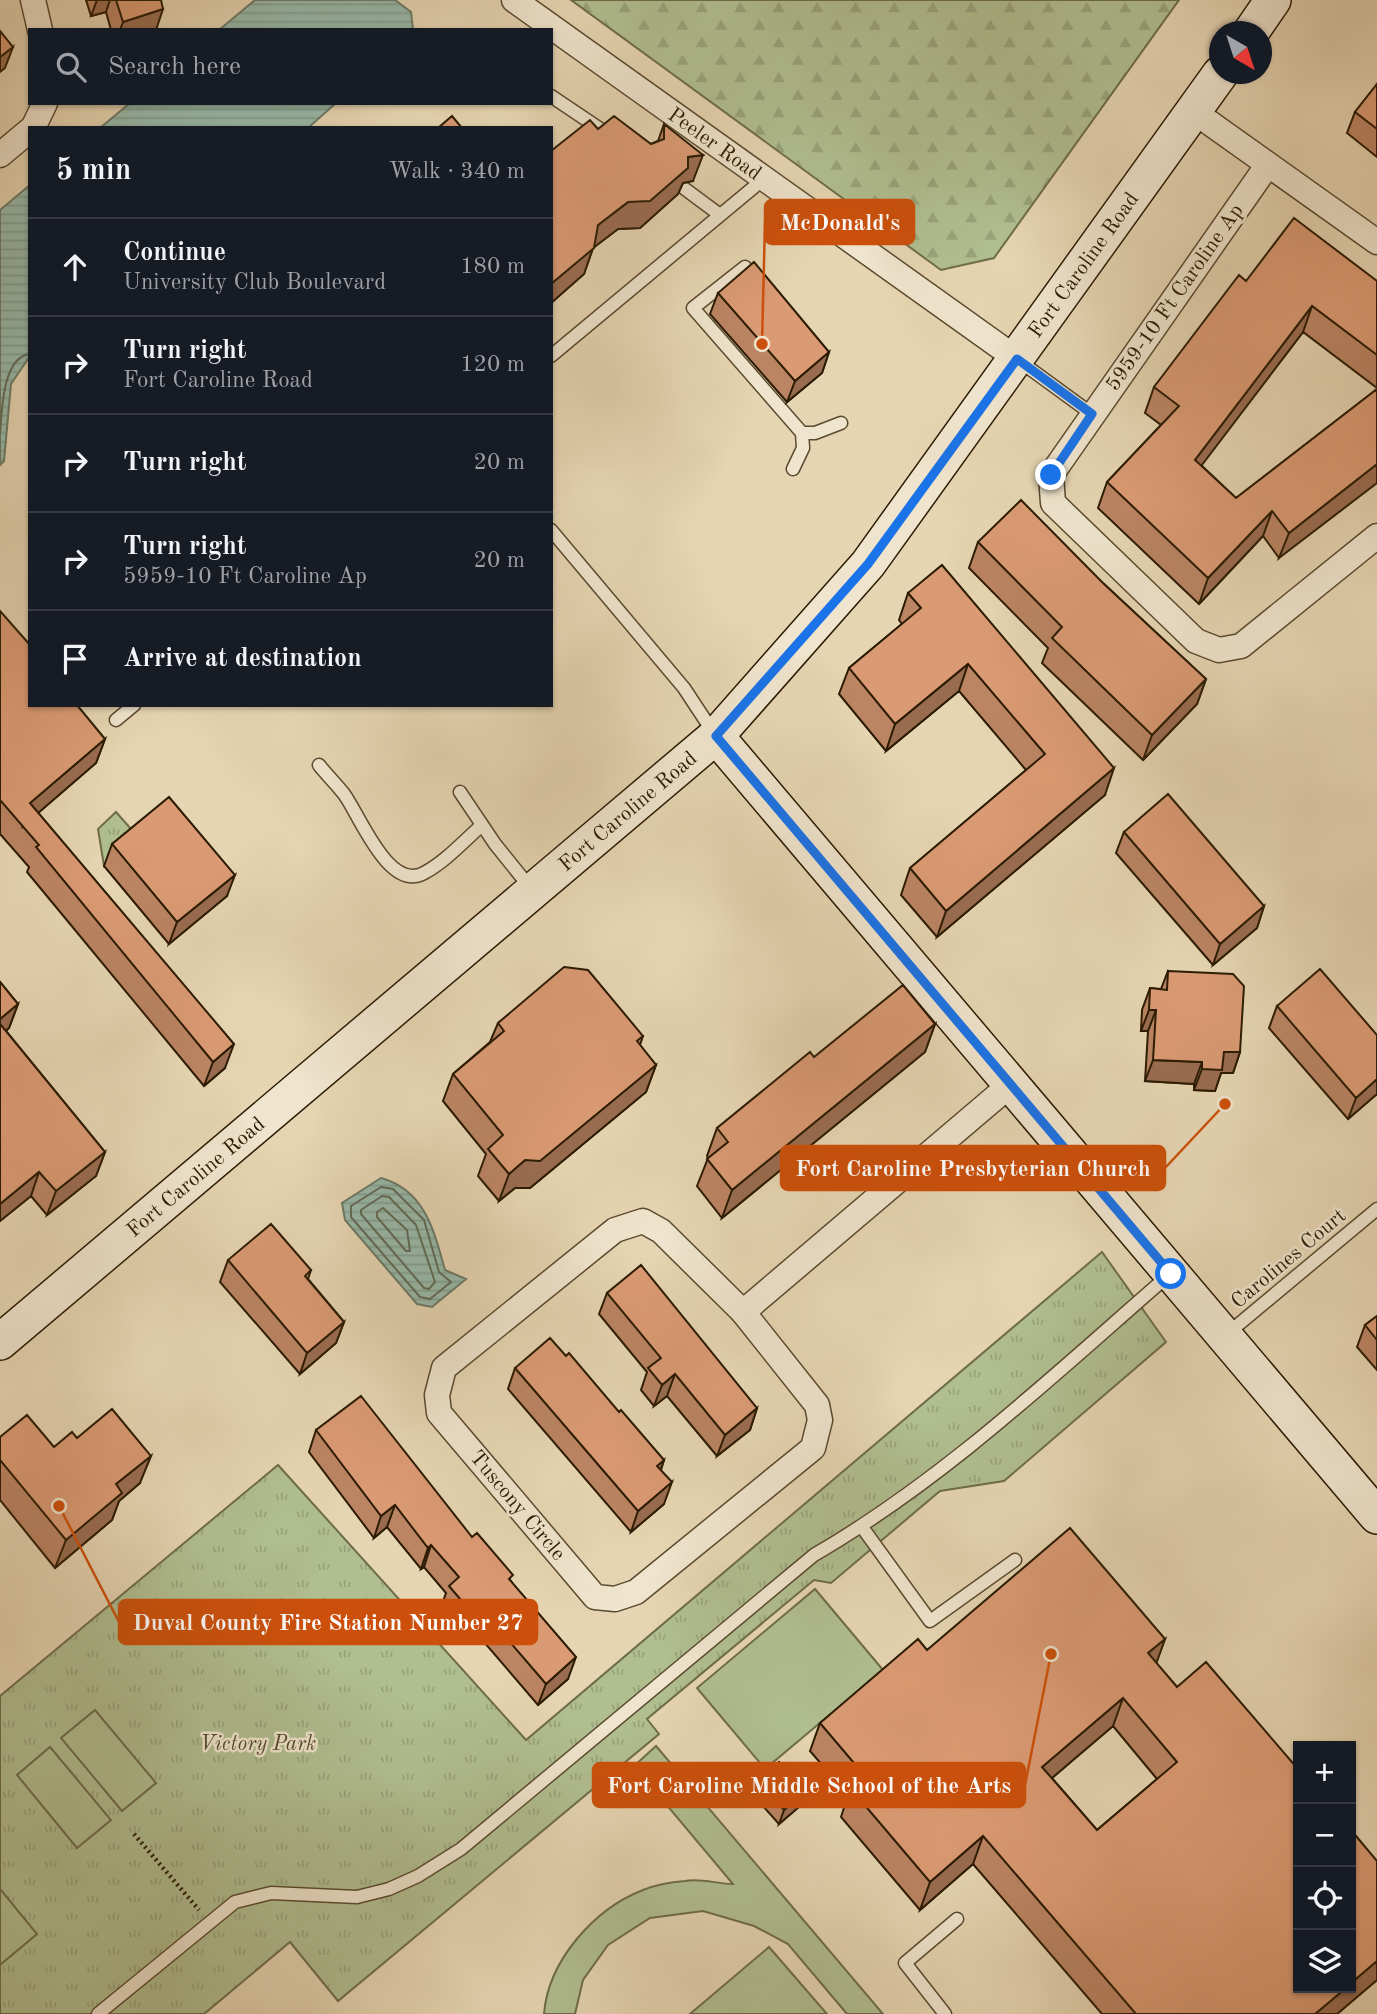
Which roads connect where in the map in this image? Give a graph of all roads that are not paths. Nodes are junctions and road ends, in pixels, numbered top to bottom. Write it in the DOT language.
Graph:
graph roads {
  1 [pos="33,0"];
  2 [pos="514,0"];
  3 [pos="1273,0"];
  4 [pos="1259,21"];
  5 [pos="40,28"];
  6 [pos="1213,84"];
  7 [pos="553,97"];
  8 [pos="44,105"];
  9 [pos="1193,111"];
  10 [pos="33,126"];
  11 [pos="28,132"];
  12 [pos="626,146"];
  13 [pos="0,155"];
  14 [pos="1267,166"];
  15 [pos="766,177"];
  16 [pos="685,189"];
  17 [pos="720,215"];
  18 [pos="1377,242"];
  19 [pos="745,267"];
  20 [pos="553,354"];
  21 [pos="1017,359"];
  22 [pos="1092,414"];
  23 [pos="841,424"];
  24 [pos="802,433"];
  25 [pos="793,469"];
  26 [pos="553,532"];
  27 [pos="1377,536"];
  28 [pos="132,707"];
  29 [pos="116,720"];
  30 [pos="716,736"];
  31 [pos="319,765"];
  32 [pos="460,792"];
  33 [pos="482,825"];
  34 [pos="534,892"];
  35 [pos="1010,1085"];
  36 [pos="1377,1209"];
  37 [pos="1171,1274"];
  38 [pos="743,1312"];
  39 [pos="1224,1337"];
  40 [pos="0,1342"];
  41 [pos="1377,1516"];
  42 [pos="862,1527"];
  43 [pos="1015,1560"];
  44 [pos="957,1919"];
  45 [pos="98,2014"];
  46 [pos="945,2014"];
  1 -- 5 [label="street"];
  2 -- 15 [label="street, Peeler Road"];
  3 -- 4 [label="street"];
  6 -- 9 [label="street, Fort Caroline Road"];
  7 -- 12 [label="lane"];
  8 -- 10 [label="street"];
  9 -- 14 [label="street"];
  9 -- 21 [label="street, Fort Caroline Road"];
  11 -- 13 [label="street"];
  14 -- 18 [label="street"];
  14 -- 22 [label="street, 5959-10 Ft Caroline Ap"];
  15 -- 17 [label="lane"];
  15 -- 21 [label="street, Peeler Road"];
  16 -- 17 [label="lane"];
  17 -- 20 [label="lane"];
  19 -- 24 [label="lane"];
  21 -- 22 [label="lane"];
  21 -- 30 [label="street, Fort Caroline Road"];
  22 -- 27 [label="street, 5959-10 Ft Caroline Ap"];
  23 -- 24 [label="lane"];
  24 -- 25 [label="lane"];
  26 -- 30 [label="lane"];
  28 -- 29 [label="lane"];
  30 -- 34 [label="street, Fort Caroline Road"];
  30 -- 35 [label="street"];
  31 -- 33 [label="lane"];
  32 -- 33 [label="lane"];
  33 -- 34 [label="lane"];
  34 -- 40 [label="street, Fort Caroline Road"];
  35 -- 37 [label="street"];
  35 -- 38 [label="street"];
  36 -- 39 [label="lane, Carolines Court"];
  37 -- 39 [label="street"];
  37 -- 42 [label="lane"];
  38 -- 38 [label="street, Tuscony Circle"];
  39 -- 41 [label="street"];
  42 -- 43 [label="lane"];
  42 -- 45 [label="lane"];
  44 -- 46 [label="lane"];
}
